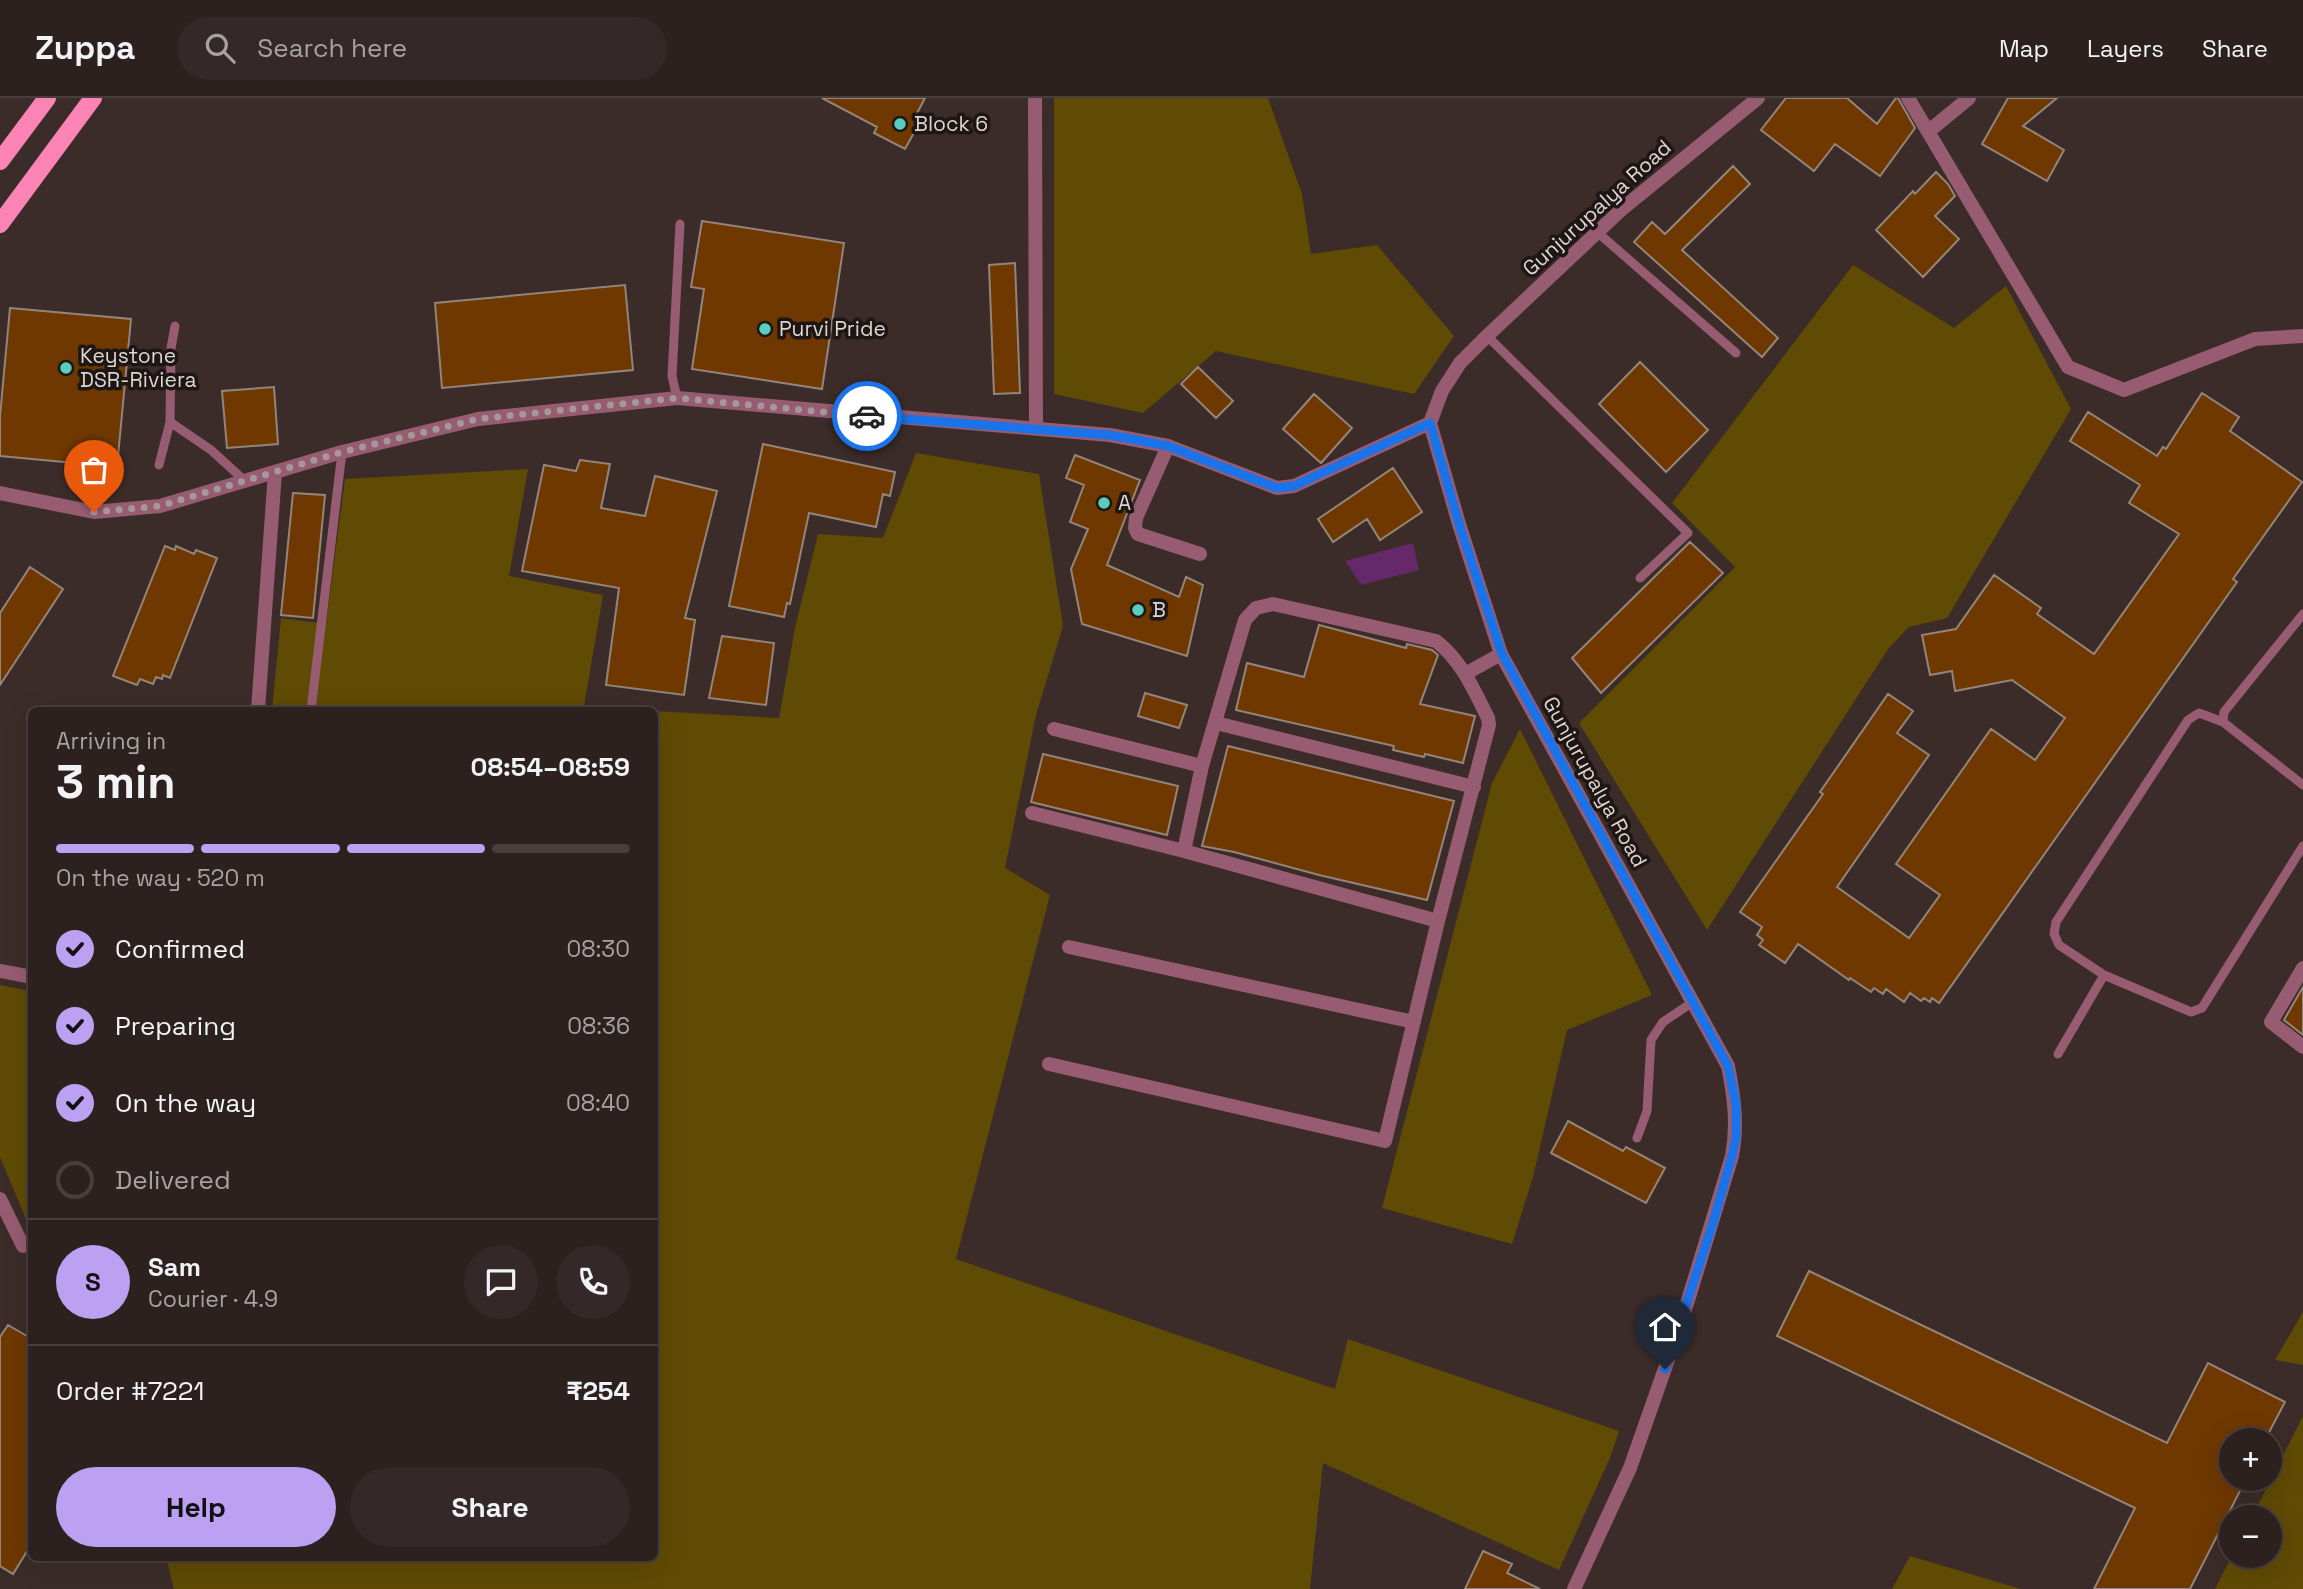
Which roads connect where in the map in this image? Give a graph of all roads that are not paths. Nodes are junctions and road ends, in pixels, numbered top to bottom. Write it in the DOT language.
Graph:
graph roads {
  1 [pos="47,98"];
  2 [pos="93,98"];
  3 [pos="1035,98"];
  4 [pos="1758,98"];
  5 [pos="1908,98"];
  6 [pos="1969,98"];
  7 [pos="1929,131"];
  8 [pos="0,161"];
  9 [pos="0,224"];
  10 [pos="680,224"];
  11 [pos="1597,232"];
  12 [pos="174,326"];
  13 [pos="1488,336"];
  14 [pos="2303,336"];
  15 [pos="1736,353"];
  16 [pos="677,398"];
  17 [pos="170,422"];
  18 [pos="1430,423"];
  19 [pos="1036,428"];
  20 [pos="1168,446"];
  21 [pos="342,452"];
  22 [pos="159,466"];
  23 [pos="275,471"];
  24 [pos="245,481"];
  25 [pos="0,493"];
  26 [pos="1199,554"];
  27 [pos="1640,578"];
  28 [pos="2303,614"];
  29 [pos="1502,654"];
  30 [pos="1465,674"];
  31 [pos="257,707"];
  32 [pos="311,707"];
  33 [pos="2223,722"];
  34 [pos="1216,723"];
  35 [pos="1055,729"];
  36 [pos="1202,766"];
  37 [pos="2303,785"];
  38 [pos="1474,787"];
  39 [pos="1032,813"];
  40 [pos="2303,846"];
  41 [pos="1184,851"];
  42 [pos="1438,921"];
  43 [pos="1069,947"];
  44 [pos="2303,968"];
  45 [pos="0,971"];
  46 [pos="2104,975"];
  47 [pos="28,976"];
  48 [pos="1693,1002"];
  49 [pos="1414,1022"];
  50 [pos="2303,1048"];
  51 [pos="2058,1054"];
  52 [pos="1049,1064"];
  53 [pos="1637,1138"];
  54 [pos="0,1199"];
  55 [pos="23,1246"];
  56 [pos="1574,1589"];
  1 -- 8 [label="main road"];
  2 -- 9 [label="main road"];
  3 -- 19 [label="street"];
  4 -- 11 [label="street, Gunjurupalya Road"];
  5 -- 7 [label="street"];
  6 -- 7 [label="street"];
  7 -- 14 [label="street"];
  10 -- 16 [label="lane"];
  11 -- 13 [label="street, Gunjurupalya Road"];
  11 -- 15 [label="lane"];
  12 -- 17 [label="lane"];
  13 -- 18 [label="street, Gunjurupalya Road"];
  13 -- 27 [label="lane"];
  16 -- 19 [label="street"];
  16 -- 21 [label="street"];
  17 -- 22 [label="lane"];
  17 -- 24 [label="lane"];
  18 -- 20 [label="street"];
  18 -- 29 [label="street, Gunjurupalya Road"];
  19 -- 20 [label="street"];
  20 -- 26 [label="street"];
  21 -- 23 [label="street"];
  21 -- 32 [label="lane"];
  23 -- 24 [label="street"];
  23 -- 31 [label="street"];
  24 -- 25 [label="street"];
  28 -- 33 [label="lane"];
  29 -- 30 [label="street"];
  29 -- 48 [label="street, Gunjurupalya Road"];
  30 -- 34 [label="street"];
  30 -- 38 [label="street"];
  33 -- 37 [label="lane"];
  33 -- 46 [label="lane"];
  34 -- 36 [label="street"];
  34 -- 38 [label="street"];
  35 -- 36 [label="street"];
  36 -- 41 [label="street"];
  38 -- 42 [label="street"];
  39 -- 41 [label="street"];
  40 -- 46 [label="lane"];
  41 -- 42 [label="street"];
  42 -- 49 [label="street"];
  43 -- 49 [label="street"];
  44 -- 50 [label="street"];
  45 -- 47 [label="street"];
  46 -- 51 [label="lane"];
  48 -- 53 [label="lane"];
  48 -- 56 [label="street, Gunjurupalya Road"];
  49 -- 52 [label="street"];
  54 -- 55 [label="street"];
}
